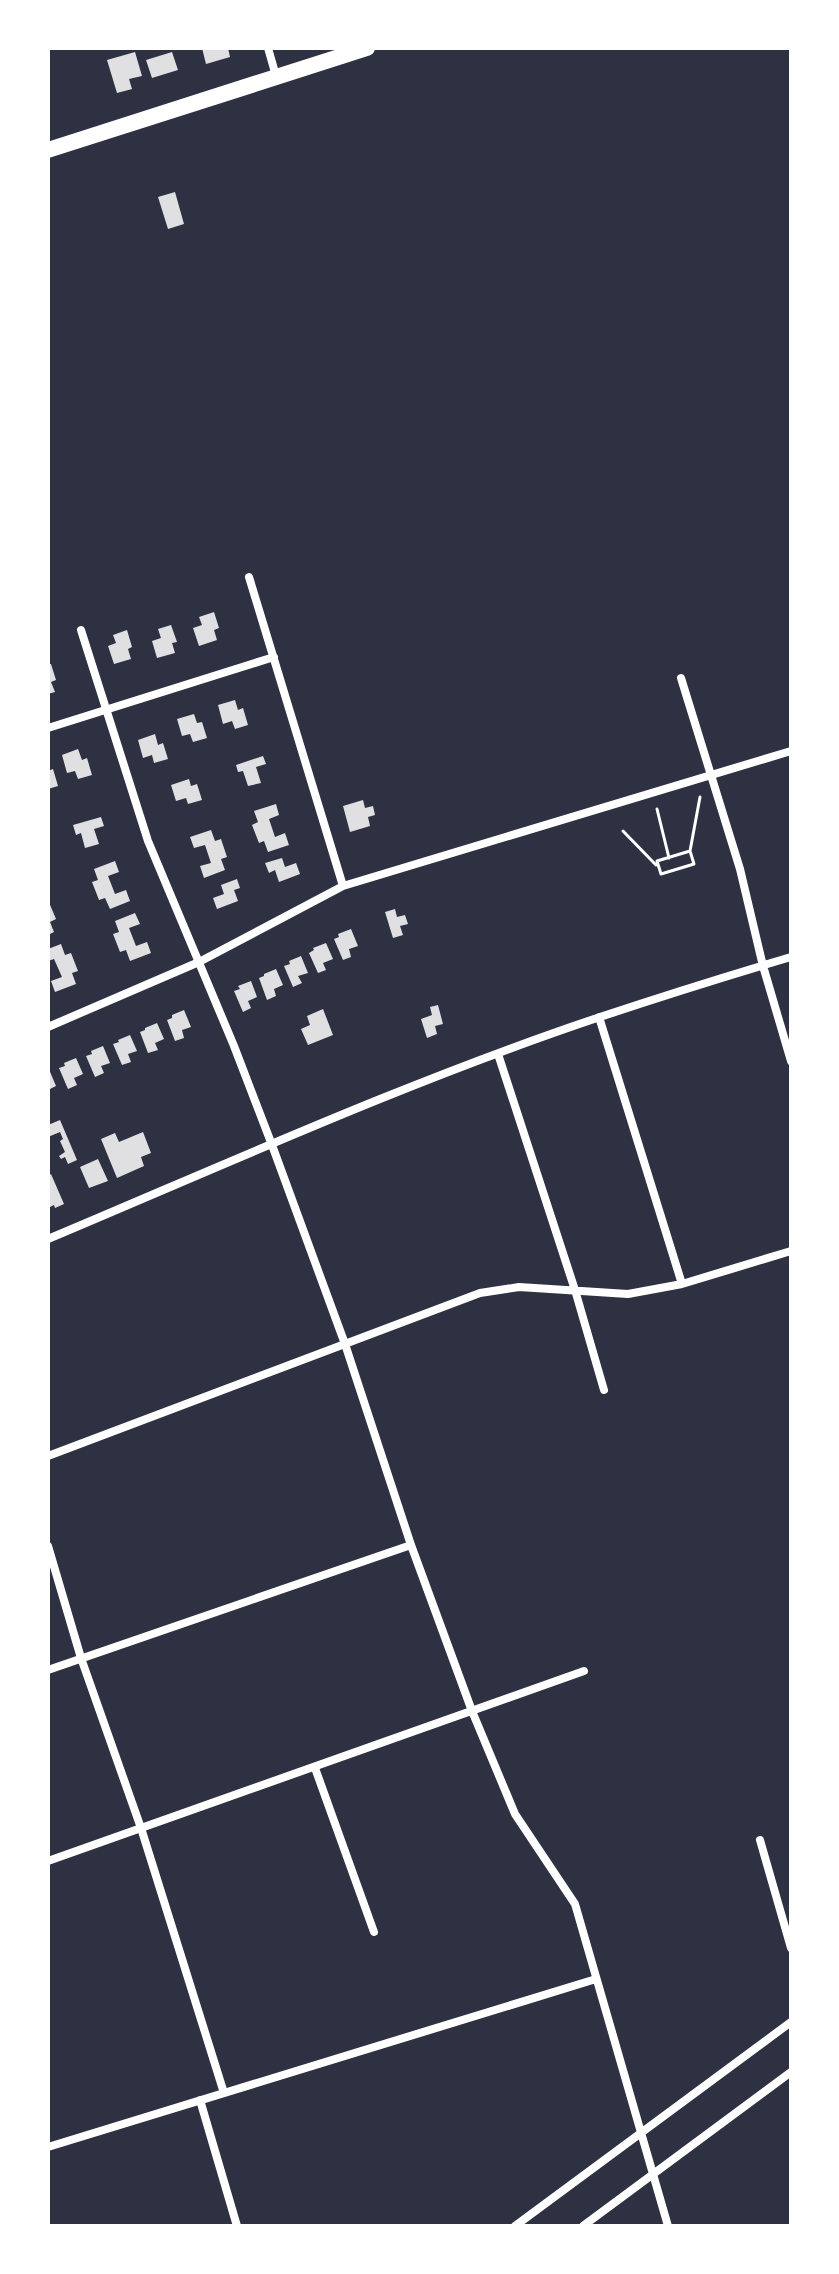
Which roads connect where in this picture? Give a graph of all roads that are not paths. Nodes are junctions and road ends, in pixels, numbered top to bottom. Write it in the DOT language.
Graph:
graph roads {
  1 [pos="268,48"];
  2 [pos="367,48"];
  3 [pos="276,76"];
  4 [pos="48,150"];
  5 [pos="249,577"];
  6 [pos="81,630"];
  7 [pos="274,657"];
  8 [pos="681,678"];
  9 [pos="106,710"];
  10 [pos="48,728"];
  11 [pos="791,751"];
  12 [pos="711,774"];
  13 [pos="343,886"];
  14 [pos="791,957"];
  15 [pos="199,962"];
  16 [pos="763,966"];
  17 [pos="599,1017"];
  18 [pos="48,1027"];
  19 [pos="498,1054"];
  20 [pos="791,1061"];
  21 [pos="272,1145"];
  22 [pos="48,1239"];
  23 [pos="791,1251"];
  24 [pos="682,1284"];
  25 [pos="575,1290"];
  26 [pos="345,1344"];
  27 [pos="604,1390"];
  28 [pos="48,1456"];
  29 [pos="411,1545"];
  30 [pos="48,1546"];
  31 [pos="81,1658"];
  32 [pos="48,1670"];
  33 [pos="584,1671"];
  34 [pos="472,1711"];
  35 [pos="315,1768"];
  36 [pos="141,1828"];
  37 [pos="760,1840"];
  38 [pos="48,1861"];
  39 [pos="374,1932"];
  40 [pos="791,1948"];
  41 [pos="596,1979"];
  42 [pos="791,2022"];
  43 [pos="791,2072"];
  44 [pos="224,2093"];
  45 [pos="200,2100"];
  46 [pos="640,2134"];
  47 [pos="48,2147"];
  48 [pos="653,2174"];
  49 [pos="237,2226"];
  50 [pos="515,2226"];
  51 [pos="583,2226"];
  52 [pos="668,2226"];
  1 -- 3 [label="street"];
  2 -- 3 [label="main road"];
  3 -- 4 [label="main road"];
  5 -- 7 [label="street"];
  6 -- 9 [label="street"];
  7 -- 9 [label="street"];
  7 -- 13 [label="street"];
  8 -- 12 [label="street"];
  9 -- 10 [label="street"];
  9 -- 15 [label="street"];
  11 -- 12 [label="street"];
  12 -- 13 [label="street"];
  12 -- 16 [label="street"];
  13 -- 15 [label="street"];
  14 -- 16 [label="street"];
  15 -- 18 [label="street"];
  15 -- 21 [label="street"];
  16 -- 17 [label="street"];
  16 -- 20 [label="street"];
  17 -- 19 [label="street"];
  17 -- 24 [label="street"];
  19 -- 21 [label="street"];
  19 -- 25 [label="street"];
  21 -- 22 [label="street"];
  21 -- 26 [label="street"];
  23 -- 24 [label="street"];
  24 -- 25 [label="street"];
  25 -- 26 [label="street"];
  25 -- 27 [label="street"];
  26 -- 28 [label="street"];
  26 -- 29 [label="street"];
  29 -- 31 [label="street"];
  29 -- 34 [label="street"];
  30 -- 31 [label="street"];
  31 -- 32 [label="street"];
  31 -- 36 [label="street"];
  33 -- 34 [label="street"];
  34 -- 35 [label="street"];
  34 -- 41 [label="street"];
  35 -- 36 [label="street"];
  35 -- 39 [label="street"];
  36 -- 38 [label="street"];
  36 -- 44 [label="street"];
  37 -- 40 [label="street"];
  41 -- 44 [label="street"];
  41 -- 46 [label="street"];
  42 -- 46 [label="street"];
  43 -- 48 [label="street"];
  44 -- 45 [label="street"];
  45 -- 47 [label="street"];
  45 -- 49 [label="street"];
  46 -- 48 [label="street"];
  46 -- 50 [label="street"];
  48 -- 51 [label="street"];
  48 -- 52 [label="street"];
}
